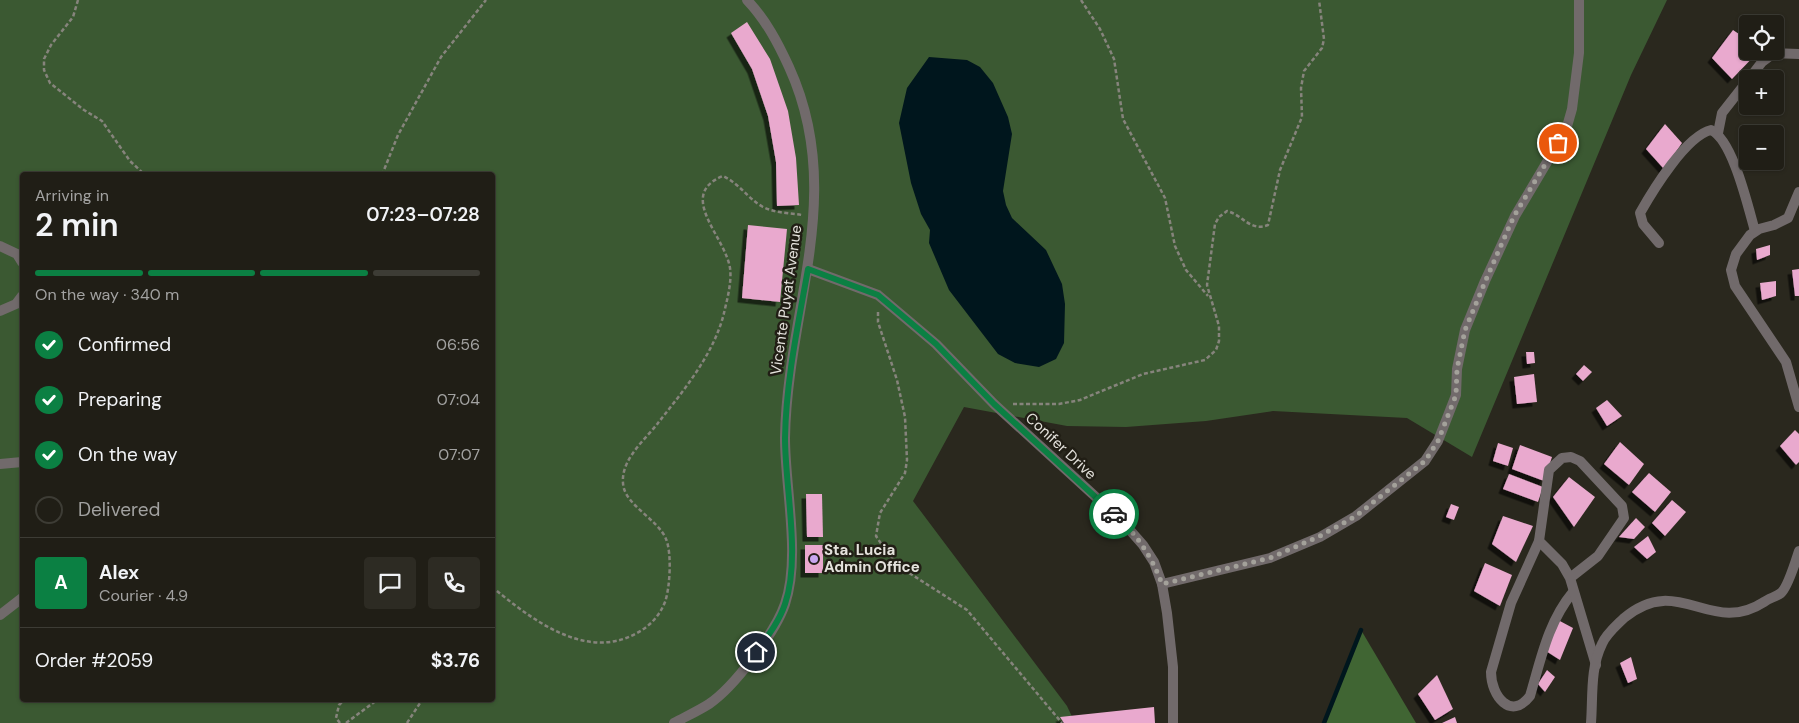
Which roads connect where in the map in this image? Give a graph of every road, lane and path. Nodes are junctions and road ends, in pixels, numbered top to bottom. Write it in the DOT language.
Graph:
graph roads {
  1 [pos="78,0"];
  2 [pos="486,0"];
  3 [pos="747,0"];
  4 [pos="1081,0"];
  5 [pos="1320,0"];
  6 [pos="1579,0"];
  7 [pos="1799,54"];
  8 [pos="1755,70"];
  9 [pos="1739,91"];
  10 [pos="1718,133"];
  11 [pos="142,172"];
  12 [pos="383,172"];
  13 [pos="1799,192"];
  14 [pos="813,216"];
  15 [pos="1754,231"];
  16 [pos="1659,243"];
  17 [pos="0,246"];
  18 [pos="20,260"];
  19 [pos="808,269"];
  20 [pos="878,295"];
  21 [pos="1210,298"];
  22 [pos="20,299"];
  23 [pos="0,311"];
  24 [pos="994,404"];
  25 [pos="1799,408"];
  26 [pos="20,462"];
  27 [pos="0,464"];
  28 [pos="1539,541"];
  29 [pos="1799,551"];
  30 [pos="1570,578"];
  31 [pos="1162,584"];
  32 [pos="495,589"];
  33 [pos="1573,592"];
  34 [pos="20,600"];
  35 [pos="0,615"];
  36 [pos="1596,665"];
  37 [pos="342,702"];
  38 [pos="374,702"];
  39 [pos="421,702"];
  40 [pos="340,723"];
  41 [pos="346,723"];
  42 [pos="407,723"];
  43 [pos="674,723"];
  44 [pos="1062,723"];
  45 [pos="1173,723"];
  46 [pos="1591,723"];
  1 -- 11 [label="path"];
  2 -- 12 [label="path"];
  3 -- 14 [label="street, Vicente Puyat Avenue"];
  4 -- 21 [label="path"];
  5 -- 21 [label="path"];
  6 -- 31 [label="street"];
  7 -- 8 [label="street"];
  9 -- 10 [label="street"];
  10 -- 15 [label="street"];
  10 -- 16 [label="street"];
  13 -- 15 [label="street"];
  14 -- 19 [label="street, Vicente Puyat Avenue"];
  14 -- 32 [label="path"];
  15 -- 25 [label="street"];
  17 -- 18 [label="street"];
  19 -- 20 [label="street, Conifer Drive"];
  19 -- 43 [label="street, Vicente Puyat Avenue"];
  20 -- 24 [label="street, Conifer Drive"];
  20 -- 44 [label="path"];
  21 -- 24 [label="path"];
  22 -- 23 [label="street"];
  24 -- 31 [label="street, Conifer Drive"];
  26 -- 27 [label="street"];
  28 -- 30 [label="street"];
  28 -- 30 [label="street"];
  28 -- 33 [label="street"];
  29 -- 36 [label="street"];
  30 -- 33 [label="street"];
  31 -- 45 [label="street, Conifer Drive"];
  33 -- 36 [label="street"];
  34 -- 35 [label="street"];
  36 -- 46 [label="street"];
  37 -- 40 [label="path"];
  38 -- 41 [label="path"];
  39 -- 42 [label="path"];
}
